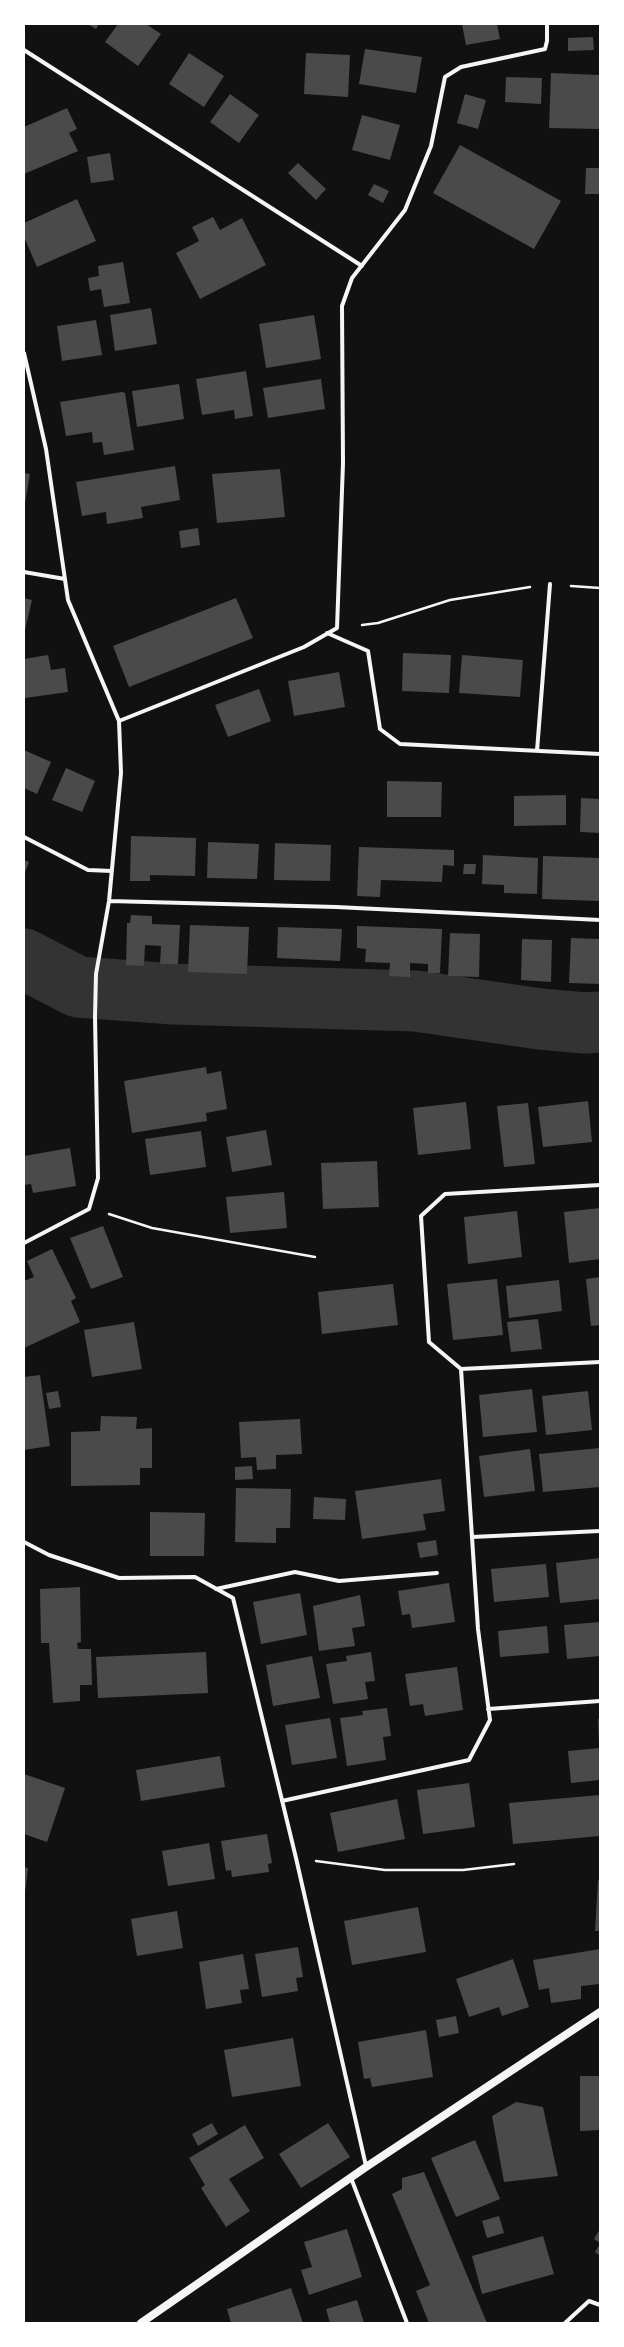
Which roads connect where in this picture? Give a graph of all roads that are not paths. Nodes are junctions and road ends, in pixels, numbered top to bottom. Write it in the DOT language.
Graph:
graph roads {
  1 [pos="547,24"];
  2 [pos="24,50"];
  3 [pos="362,266"];
  4 [pos="24,353"];
  5 [pos="24,572"];
  6 [pos="65,579"];
  7 [pos="550,584"];
  8 [pos="327,633"];
  9 [pos="119,721"];
  10 [pos="537,751"];
  11 [pos="600,754"];
  12 [pos="24,837"];
  13 [pos="112,871"];
  14 [pos="109,901"];
  15 [pos="600,920"];
  16 [pos="600,1185"];
  17 [pos="24,1243"];
  18 [pos="600,1362"];
  19 [pos="461,1369"];
  20 [pos="600,1531"];
  21 [pos="472,1537"];
  22 [pos="24,1542"];
  23 [pos="437,1573"];
  24 [pos="216,1589"];
  25 [pos="600,1701"];
  26 [pos="488,1709"];
  27 [pos="282,1800"];
  28 [pos="600,2012"];
  29 [pos="366,2167"];
  30 [pos="351,2177"];
  31 [pos="600,2305"];
  32 [pos="141,2323"];
  33 [pos="407,2323"];
  34 [pos="565,2323"];
  1 -- 3 [label="street"];
  2 -- 3 [label="street"];
  3 -- 8 [label="street"];
  4 -- 6 [label="street"];
  5 -- 6 [label="street"];
  6 -- 9 [label="street"];
  7 -- 10 [label="street"];
  8 -- 9 [label="street"];
  8 -- 10 [label="street"];
  9 -- 13 [label="street"];
  10 -- 11 [label="street"];
  12 -- 13 [label="street"];
  13 -- 14 [label="street"];
  14 -- 15 [label="street"];
  14 -- 17 [label="street"];
  16 -- 19 [label="street"];
  18 -- 19 [label="street"];
  19 -- 21 [label="street"];
  20 -- 21 [label="street"];
  21 -- 26 [label="street"];
  22 -- 24 [label="street"];
  23 -- 24 [label="street"];
  24 -- 27 [label="street"];
  25 -- 26 [label="street"];
  26 -- 27 [label="street"];
  27 -- 29 [label="street"];
  28 -- 29 [label="main road"];
  29 -- 30 [label="main road"];
  30 -- 32 [label="main road"];
  30 -- 33 [label="street"];
  31 -- 34 [label="street"];
}
